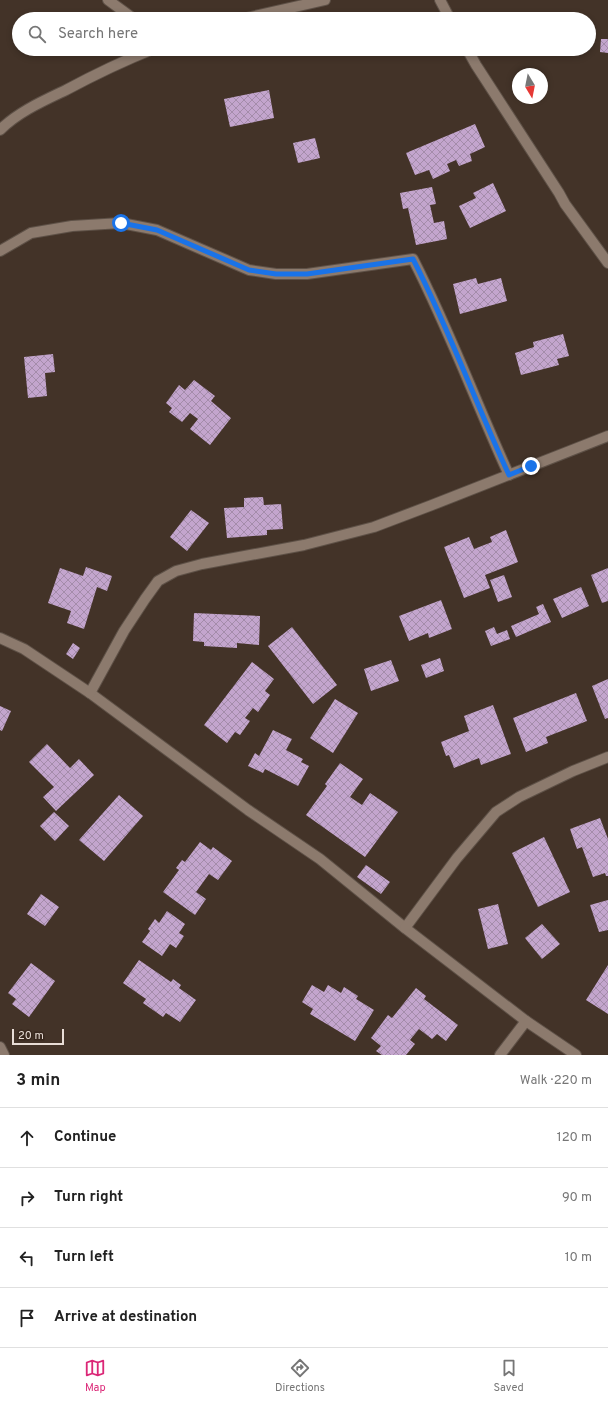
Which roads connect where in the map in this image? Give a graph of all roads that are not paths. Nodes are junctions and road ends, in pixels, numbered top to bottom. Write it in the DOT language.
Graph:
graph roads {
  1 [pos="108,0"];
  2 [pos="324,0"];
  3 [pos="440,0"];
  4 [pos="124,12"];
  5 [pos="272,12"];
  6 [pos="446,12"];
  7 [pos="136,56"];
  8 [pos="471,56"];
  9 [pos="0,130"];
  10 [pos="0,252"];
  11 [pos="608,263"];
  12 [pos="608,436"];
  13 [pos="509,475"];
  14 [pos="0,638"];
  15 [pos="90,693"];
  16 [pos="608,757"];
  17 [pos="405,928"];
  18 [pos="526,1021"];
  19 [pos="0,1047"];
  20 [pos="4,1055"];
  21 [pos="500,1055"];
  22 [pos="576,1055"];
  1 -- 4 [label="street"];
  2 -- 5 [label="street"];
  3 -- 6 [label="street"];
  7 -- 9 [label="street"];
  8 -- 11 [label="street"];
  10 -- 13 [label="street"];
  12 -- 13 [label="street"];
  13 -- 15 [label="street"];
  14 -- 15 [label="street"];
  15 -- 17 [label="street"];
  16 -- 17 [label="street"];
  17 -- 18 [label="street"];
  18 -- 21 [label="street"];
  18 -- 22 [label="street"];
  19 -- 20 [label="street"];
}
